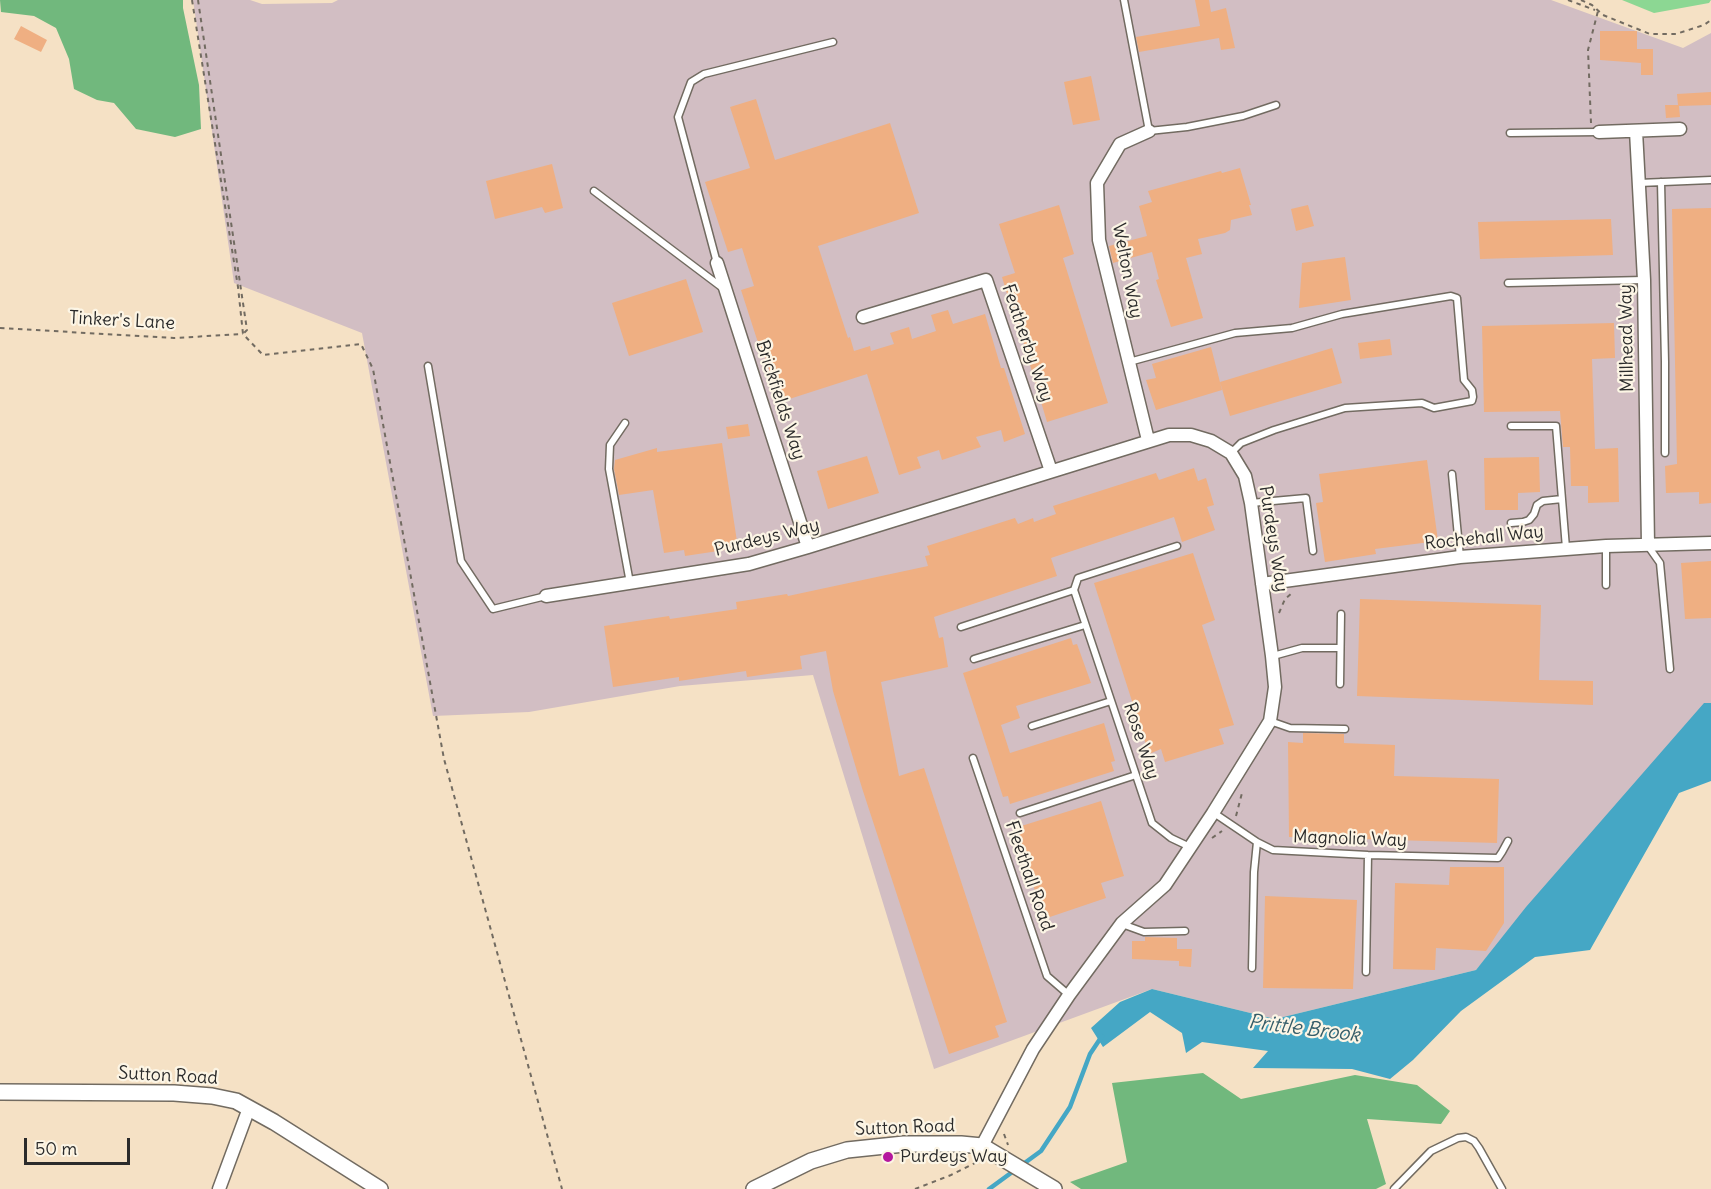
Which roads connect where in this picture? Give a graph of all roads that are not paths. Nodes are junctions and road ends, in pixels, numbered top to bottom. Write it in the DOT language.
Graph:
graph roads {
  1 [pos="1124,0"];
  2 [pos="833,42"];
  3 [pos="1276,105"];
  4 [pos="1680,129"];
  5 [pos="1149,131"];
  6 [pos="1636,131"];
  7 [pos="1599,132"];
  8 [pos="1510,133"];
  9 [pos="1711,180"];
  10 [pos="1661,182"];
  11 [pos="1639,183"];
  12 [pos="594,191"];
  13 [pos="717,263"];
  14 [pos="1644,280"];
  15 [pos="1508,284"];
  16 [pos="727,291"];
  17 [pos="863,317"];
  18 [pos="1128,362"];
  19 [pos="428,366"];
  20 [pos="625,423"];
  21 [pos="1511,426"];
  22 [pos="1148,440"];
  23 [pos="1231,453"];
  24 [pos="1665,453"];
  25 [pos="1051,471"];
  26 [pos="1452,474"];
  27 [pos="1562,500"];
  28 [pos="1251,503"];
  29 [pos="1511,523"];
  30 [pos="1711,543"];
  31 [pos="1648,545"];
  32 [pos="1177,546"];
  33 [pos="1606,546"];
  34 [pos="808,548"];
  35 [pos="1566,548"];
  36 [pos="1313,550"];
  37 [pos="1460,557"];
  38 [pos="630,583"];
  39 [pos="1262,584"];
  40 [pos="1606,585"];
  41 [pos="1074,590"];
  42 [pos="546,596"];
  43 [pos="1341,614"];
  44 [pos="1085,625"];
  45 [pos="961,627"];
  46 [pos="1340,648"];
  47 [pos="1272,656"];
  48 [pos="974,659"];
  49 [pos="1670,669"];
  50 [pos="1340,684"];
  51 [pos="1112,701"];
  52 [pos="1270,721"];
  53 [pos="1032,726"];
  54 [pos="1345,729"];
  55 [pos="973,758"];
  56 [pos="1136,775"];
  57 [pos="1020,813"];
  58 [pos="1213,813"];
  59 [pos="1508,841"];
  60 [pos="1257,842"];
  61 [pos="1191,848"];
  62 [pos="1368,855"];
  63 [pos="1122,923"];
  64 [pos="1185,931"];
  65 [pos="1252,968"];
  66 [pos="1366,972"];
  67 [pos="1069,995"];
  68 [pos="0,1092"];
  69 [pos="249,1108"];
  70 [pos="997,1152"];
  71 [pos="219,1189"];
  72 [pos="380,1189"];
  73 [pos="754,1189"];
  74 [pos="1054,1189"];
  75 [pos="1394,1189"];
  76 [pos="1502,1189"];
  1 -- 5 [label="lane"];
  2 -- 13 [label="lane"];
  3 -- 5 [label="lane"];
  4 -- 6 [label="street"];
  5 -- 18 [label="street, Welton Way"];
  6 -- 7 [label="street"];
  6 -- 11 [label="street, Millhead Way"];
  7 -- 8 [label="lane"];
  9 -- 10 [label="lane"];
  10 -- 11 [label="lane"];
  10 -- 24 [label="lane"];
  11 -- 14 [label="street, Millhead Way"];
  12 -- 16 [label="lane"];
  13 -- 16 [label="street, Brickfields Way"];
  14 -- 15 [label="lane"];
  14 -- 31 [label="street, Millhead Way"];
  16 -- 34 [label="street, Brickfields Way"];
  17 -- 25 [label="street, Featherby Way"];
  18 -- 22 [label="street, Welton Way"];
  18 -- 23 [label="lane"];
  19 -- 42 [label="lane"];
  20 -- 38 [label="lane"];
  21 -- 27 [label="lane"];
  22 -- 23 [label="street, Purdeys Way"];
  22 -- 25 [label="street, Purdeys Way"];
  23 -- 28 [label="street, Purdeys Way"];
  25 -- 34 [label="street, Purdeys Way"];
  26 -- 37 [label="lane"];
  27 -- 29 [label="lane"];
  27 -- 35 [label="lane"];
  28 -- 36 [label="lane"];
  28 -- 39 [label="street, Purdeys Way"];
  30 -- 31 [label="street, Rochehall Way"];
  31 -- 33 [label="street, Rochehall Way"];
  31 -- 49 [label="lane"];
  32 -- 41 [label="lane"];
  33 -- 35 [label="street, Rochehall Way"];
  33 -- 40 [label="lane"];
  34 -- 38 [label="street, Purdeys Way"];
  35 -- 37 [label="street, Rochehall Way"];
  37 -- 39 [label="street, Rochehall Way"];
  38 -- 42 [label="street, Purdeys Way"];
  39 -- 47 [label="street, Purdeys Way"];
  41 -- 44 [label="lane, Rose Way"];
  41 -- 45 [label="lane"];
  43 -- 46 [label="lane"];
  44 -- 48 [label="lane"];
  44 -- 51 [label="lane, Rose Way"];
  46 -- 47 [label="lane"];
  46 -- 50 [label="lane"];
  47 -- 52 [label="street, Purdeys Way"];
  51 -- 53 [label="lane"];
  51 -- 56 [label="lane, Rose Way"];
  52 -- 54 [label="lane"];
  52 -- 58 [label="street, Purdeys Way"];
  55 -- 67 [label="lane, Fleethall Road"];
  56 -- 57 [label="lane"];
  56 -- 61 [label="lane, Rose Way"];
  58 -- 60 [label="lane, Magnolia Way"];
  58 -- 61 [label="street, Purdeys Way"];
  59 -- 62 [label="lane, Magnolia Way"];
  60 -- 62 [label="lane, Magnolia Way"];
  60 -- 65 [label="lane"];
  61 -- 63 [label="street, Purdeys Way"];
  62 -- 66 [label="lane"];
  63 -- 64 [label="lane"];
  63 -- 67 [label="street, Purdeys Way"];
  67 -- 70 [label="street, Purdeys Way"];
  68 -- 69 [label="street, Sutton Road"];
  69 -- 71 [label="street"];
  69 -- 72 [label="street, Sutton Road"];
  70 -- 73 [label="street, Sutton Road"];
  70 -- 74 [label="street, Sutton Road"];
  75 -- 76 [label="lane"];
}
